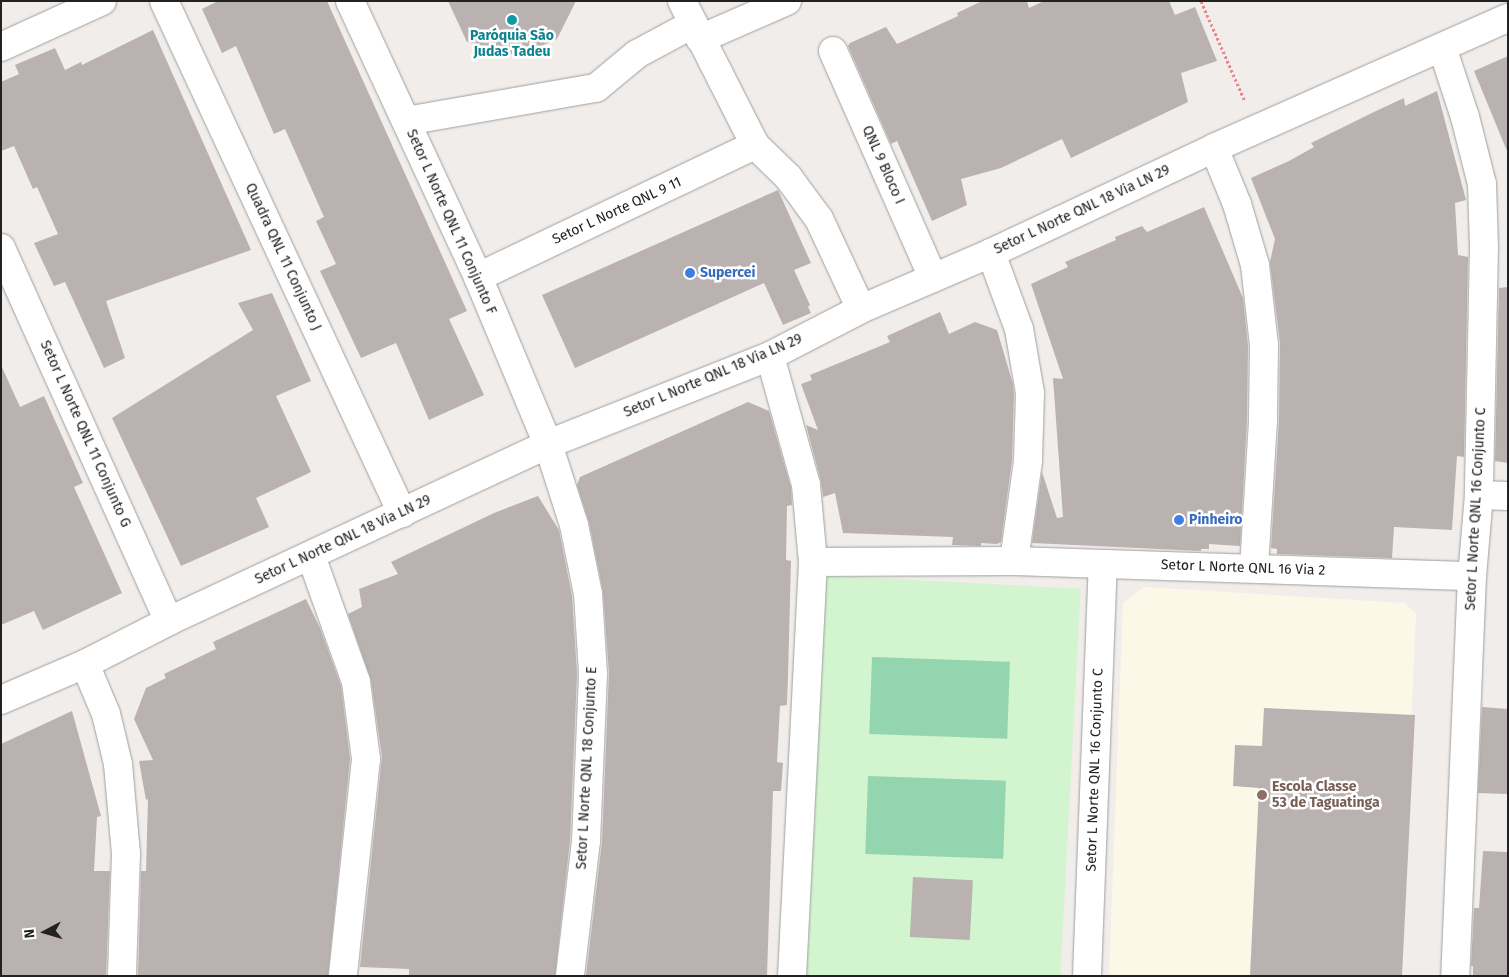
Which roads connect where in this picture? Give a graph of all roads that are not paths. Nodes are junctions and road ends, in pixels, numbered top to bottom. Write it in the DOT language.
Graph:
graph roads {
  1 [pos="102,1"];
  2 [pos="164,1"];
  3 [pos="350,1"];
  4 [pos="787,1"];
  5 [pos="1508,18"];
  6 [pos="692,22"];
  7 [pos="1,47"];
  8 [pos="1442,47"];
  9 [pos="833,51"];
  10 [pos="406,121"];
  11 [pos="755,145"];
  12 [pos="1214,148"];
  13 [pos="1,248"];
  14 [pos="991,253"];
  15 [pos="478,277"];
  16 [pos="933,278"];
  17 [pos="861,309"];
  18 [pos="770,356"];
  19 [pos="548,444"];
  20 [pos="1479,494"];
  21 [pos="1508,496"];
  22 [pos="402,513"];
  23 [pos="311,556"];
  24 [pos="1014,560"];
  25 [pos="813,562"];
  26 [pos="1103,564"];
  27 [pos="1254,568"];
  28 [pos="1472,576"];
  29 [pos="169,621"];
  30 [pos="85,664"];
  31 [pos="1,700"];
  32 [pos="122,976"];
  33 [pos="343,976"];
  34 [pos="570,976"];
  35 [pos="792,976"];
  36 [pos="1087,976"];
  37 [pos="1455,976"];
  1 -- 7 [label="street"];
  2 -- 22 [label="street, Quadra QNL 11 Conjunto J"];
  3 -- 10 [label="street, Setor L Norte QNL 11 Conjunto F"];
  4 -- 6 [label="street"];
  5 -- 8 [label="street, Setor L Norte QNL 18 Via LN 29"];
  6 -- 10 [label="street"];
  6 -- 11 [label="street"];
  8 -- 12 [label="street, Setor L Norte QNL 18 Via LN 29"];
  8 -- 20 [label="street, Setor L Norte QNL 16 Conjunto C"];
  9 -- 16 [label="street, QNL 9 Bloco I"];
  10 -- 15 [label="street, Setor L Norte QNL 11 Conjunto F"];
  11 -- 15 [label="street, Setor L Norte QNL 9 11"];
  11 -- 17 [label="street"];
  12 -- 14 [label="street, Setor L Norte QNL 18 Via LN 29"];
  12 -- 27 [label="street"];
  13 -- 29 [label="street, Setor L Norte QNL 11 Conjunto G"];
  14 -- 16 [label="street, Setor L Norte QNL 18 Via LN 29"];
  14 -- 24 [label="street"];
  15 -- 19 [label="street, Setor L Norte QNL 11 Conjunto F"];
  16 -- 17 [label="street, Setor L Norte QNL 18 Via LN 29"];
  17 -- 18 [label="street, Setor L Norte QNL 18 Via LN 29"];
  18 -- 19 [label="street, Setor L Norte QNL 18 Via LN 29"];
  18 -- 25 [label="street"];
  19 -- 22 [label="street, Setor L Norte QNL 18 Via LN 29"];
  19 -- 34 [label="street, Setor L Norte QNL 18 Conjunto E"];
  20 -- 21 [label="street"];
  20 -- 28 [label="street, Setor L Norte QNL 16 Conjunto C"];
  22 -- 23 [label="street, Setor L Norte QNL 18 Via LN 29"];
  23 -- 29 [label="street, Setor L Norte QNL 18 Via LN 29"];
  23 -- 33 [label="street"];
  24 -- 25 [label="street, Setor L Norte QNL 16 Via 2"];
  24 -- 26 [label="street, Setor L Norte QNL 16 Via 2"];
  25 -- 35 [label="street"];
  26 -- 27 [label="street, Setor L Norte QNL 16 Via 2"];
  26 -- 36 [label="street, Setor L Norte QNL 16 Conjunto C"];
  27 -- 28 [label="street, Setor L Norte QNL 16 Via 2"];
  28 -- 37 [label="street, Setor L Norte QNL 16 Conjunto C"];
  29 -- 30 [label="street, Setor L Norte QNL 18 Via LN 29"];
  30 -- 31 [label="street, Setor L Norte QNL 18 Via LN 29"];
  30 -- 32 [label="street"];
}
